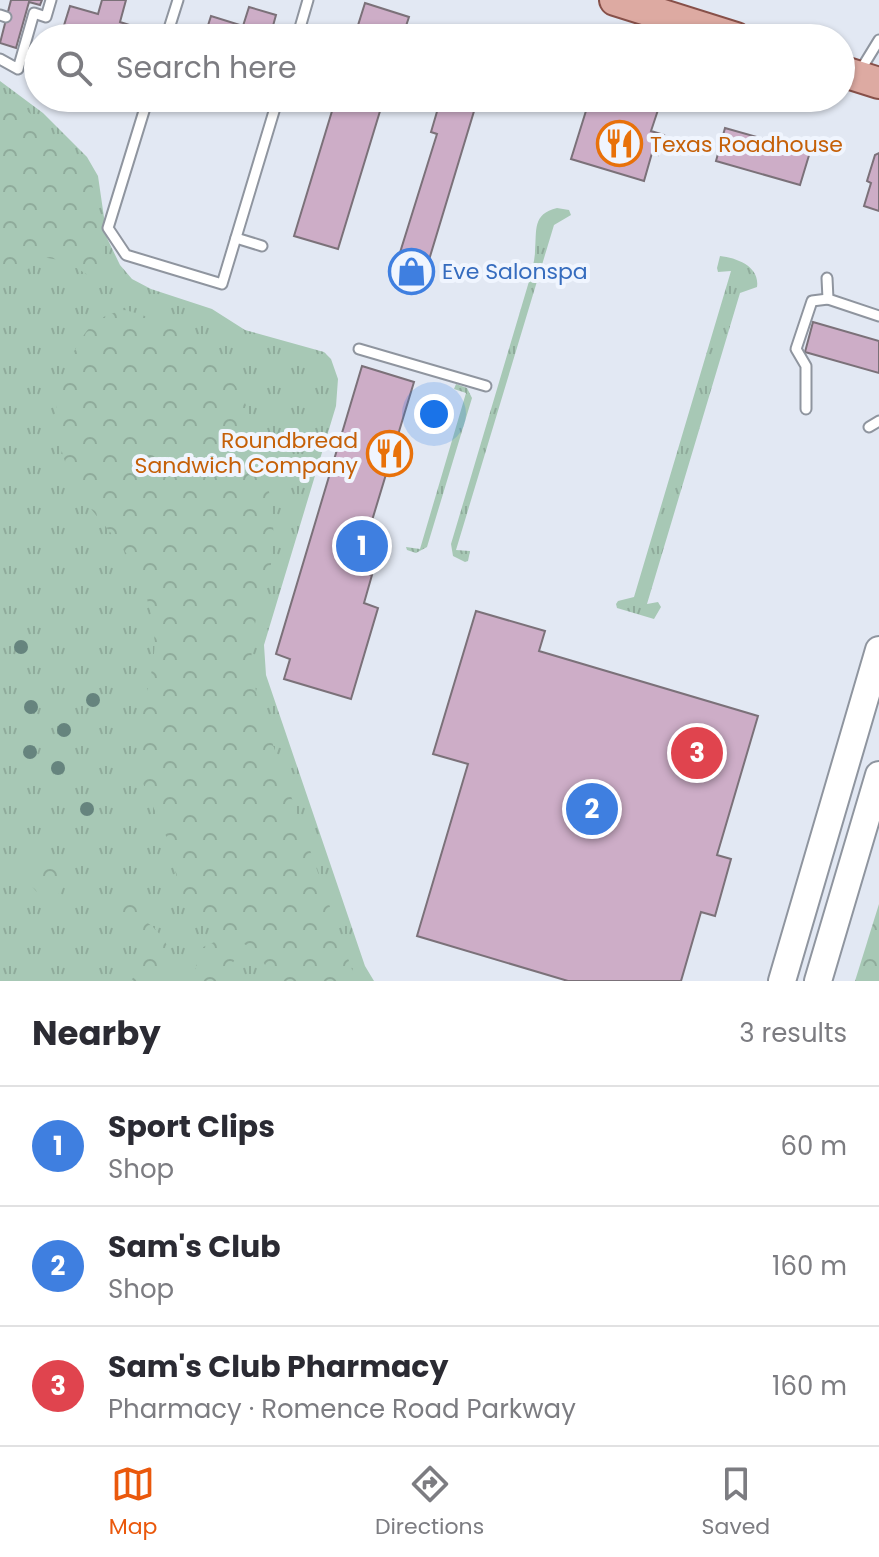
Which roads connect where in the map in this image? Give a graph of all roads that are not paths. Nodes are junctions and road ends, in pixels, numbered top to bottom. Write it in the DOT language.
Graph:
graph roads {
  1 [pos="51,0"];
  2 [pos="178,0"];
  3 [pos="308,0"];
  4 [pos="615,0"];
  5 [pos="28,24"];
  6 [pos="170,24"];
  7 [pos="301,24"];
  8 [pos="691,24"];
  9 [pos="879,40"];
  10 [pos="24,41"];
  11 [pos="0,59"];
  12 [pos="859,77"];
  13 [pos="144,112"];
  14 [pos="274,112"];
  15 [pos="236,238"];
  16 [pos="262,246"];
  17 [pos="827,278"];
  18 [pos="828,299"];
  19 [pos="879,316"];
  20 [pos="359,349"];
  21 [pos="486,386"];
  22 [pos="806,409"];
  23 [pos="879,421"];
  24 [pos="869,427"];
  25 [pos="878,656"];
  26 [pos="879,775"];
  27 [pos="782,981"];
  28 [pos="818,981"];
  1 -- 5 [label="lane"];
  2 -- 6 [label="lane"];
  3 -- 7 [label="lane"];
  4 -- 8 [label="main road"];
  9 -- 12 [label="lane"];
  10 -- 11 [label="lane"];
  13 -- 15 [label="lane"];
  14 -- 15 [label="lane"];
  15 -- 16 [label="lane"];
  17 -- 18 [label="lane"];
  18 -- 19 [label="lane"];
  18 -- 22 [label="lane"];
  20 -- 21 [label="lane"];
  23 -- 24 [label="lane"];
  25 -- 27 [label="street"];
  26 -- 28 [label="street"];
}
